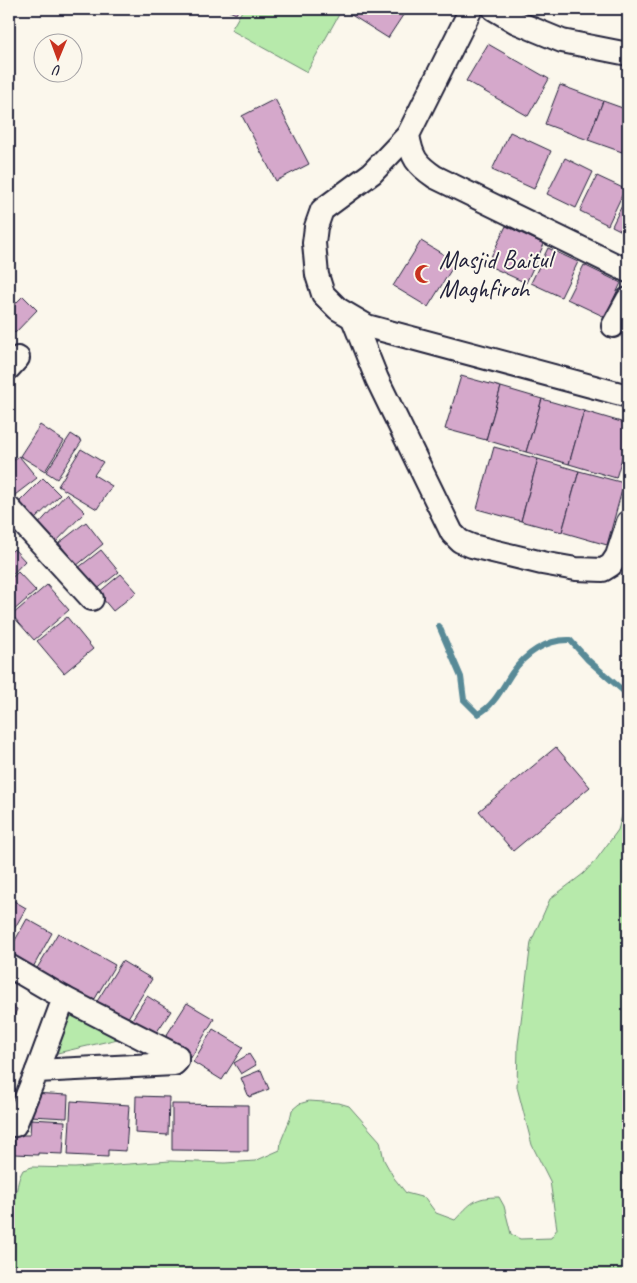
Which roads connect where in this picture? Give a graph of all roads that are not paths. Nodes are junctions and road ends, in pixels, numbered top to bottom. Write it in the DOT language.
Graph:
graph roads {
  1 [pos="471,9"];
  2 [pos="494,9"];
  3 [pos="628,54"];
  4 [pos="408,135"];
  5 [pos="628,271"];
  6 [pos="628,299"];
  7 [pos="353,319"];
  8 [pos="614,326"];
  9 [pos="628,396"];
  10 [pos="9,508"];
  11 [pos="628,522"];
  12 [pos="92,599"];
  13 [pos="9,966"];
  14 [pos="64,998"];
  15 [pos="37,1071"];
  16 [pos="9,1124"];
  1 -- 4 [label="street"];
  2 -- 3 [label="street"];
  4 -- 5 [label="street"];
  4 -- 7 [label="street"];
  6 -- 8 [label="street"];
  7 -- 9 [label="street"];
  7 -- 11 [label="street"];
  10 -- 12 [label="street"];
  13 -- 14 [label="street"];
  14 -- 15 [label="street"];
  14 -- 15 [label="street"];
  15 -- 16 [label="street"];
}
